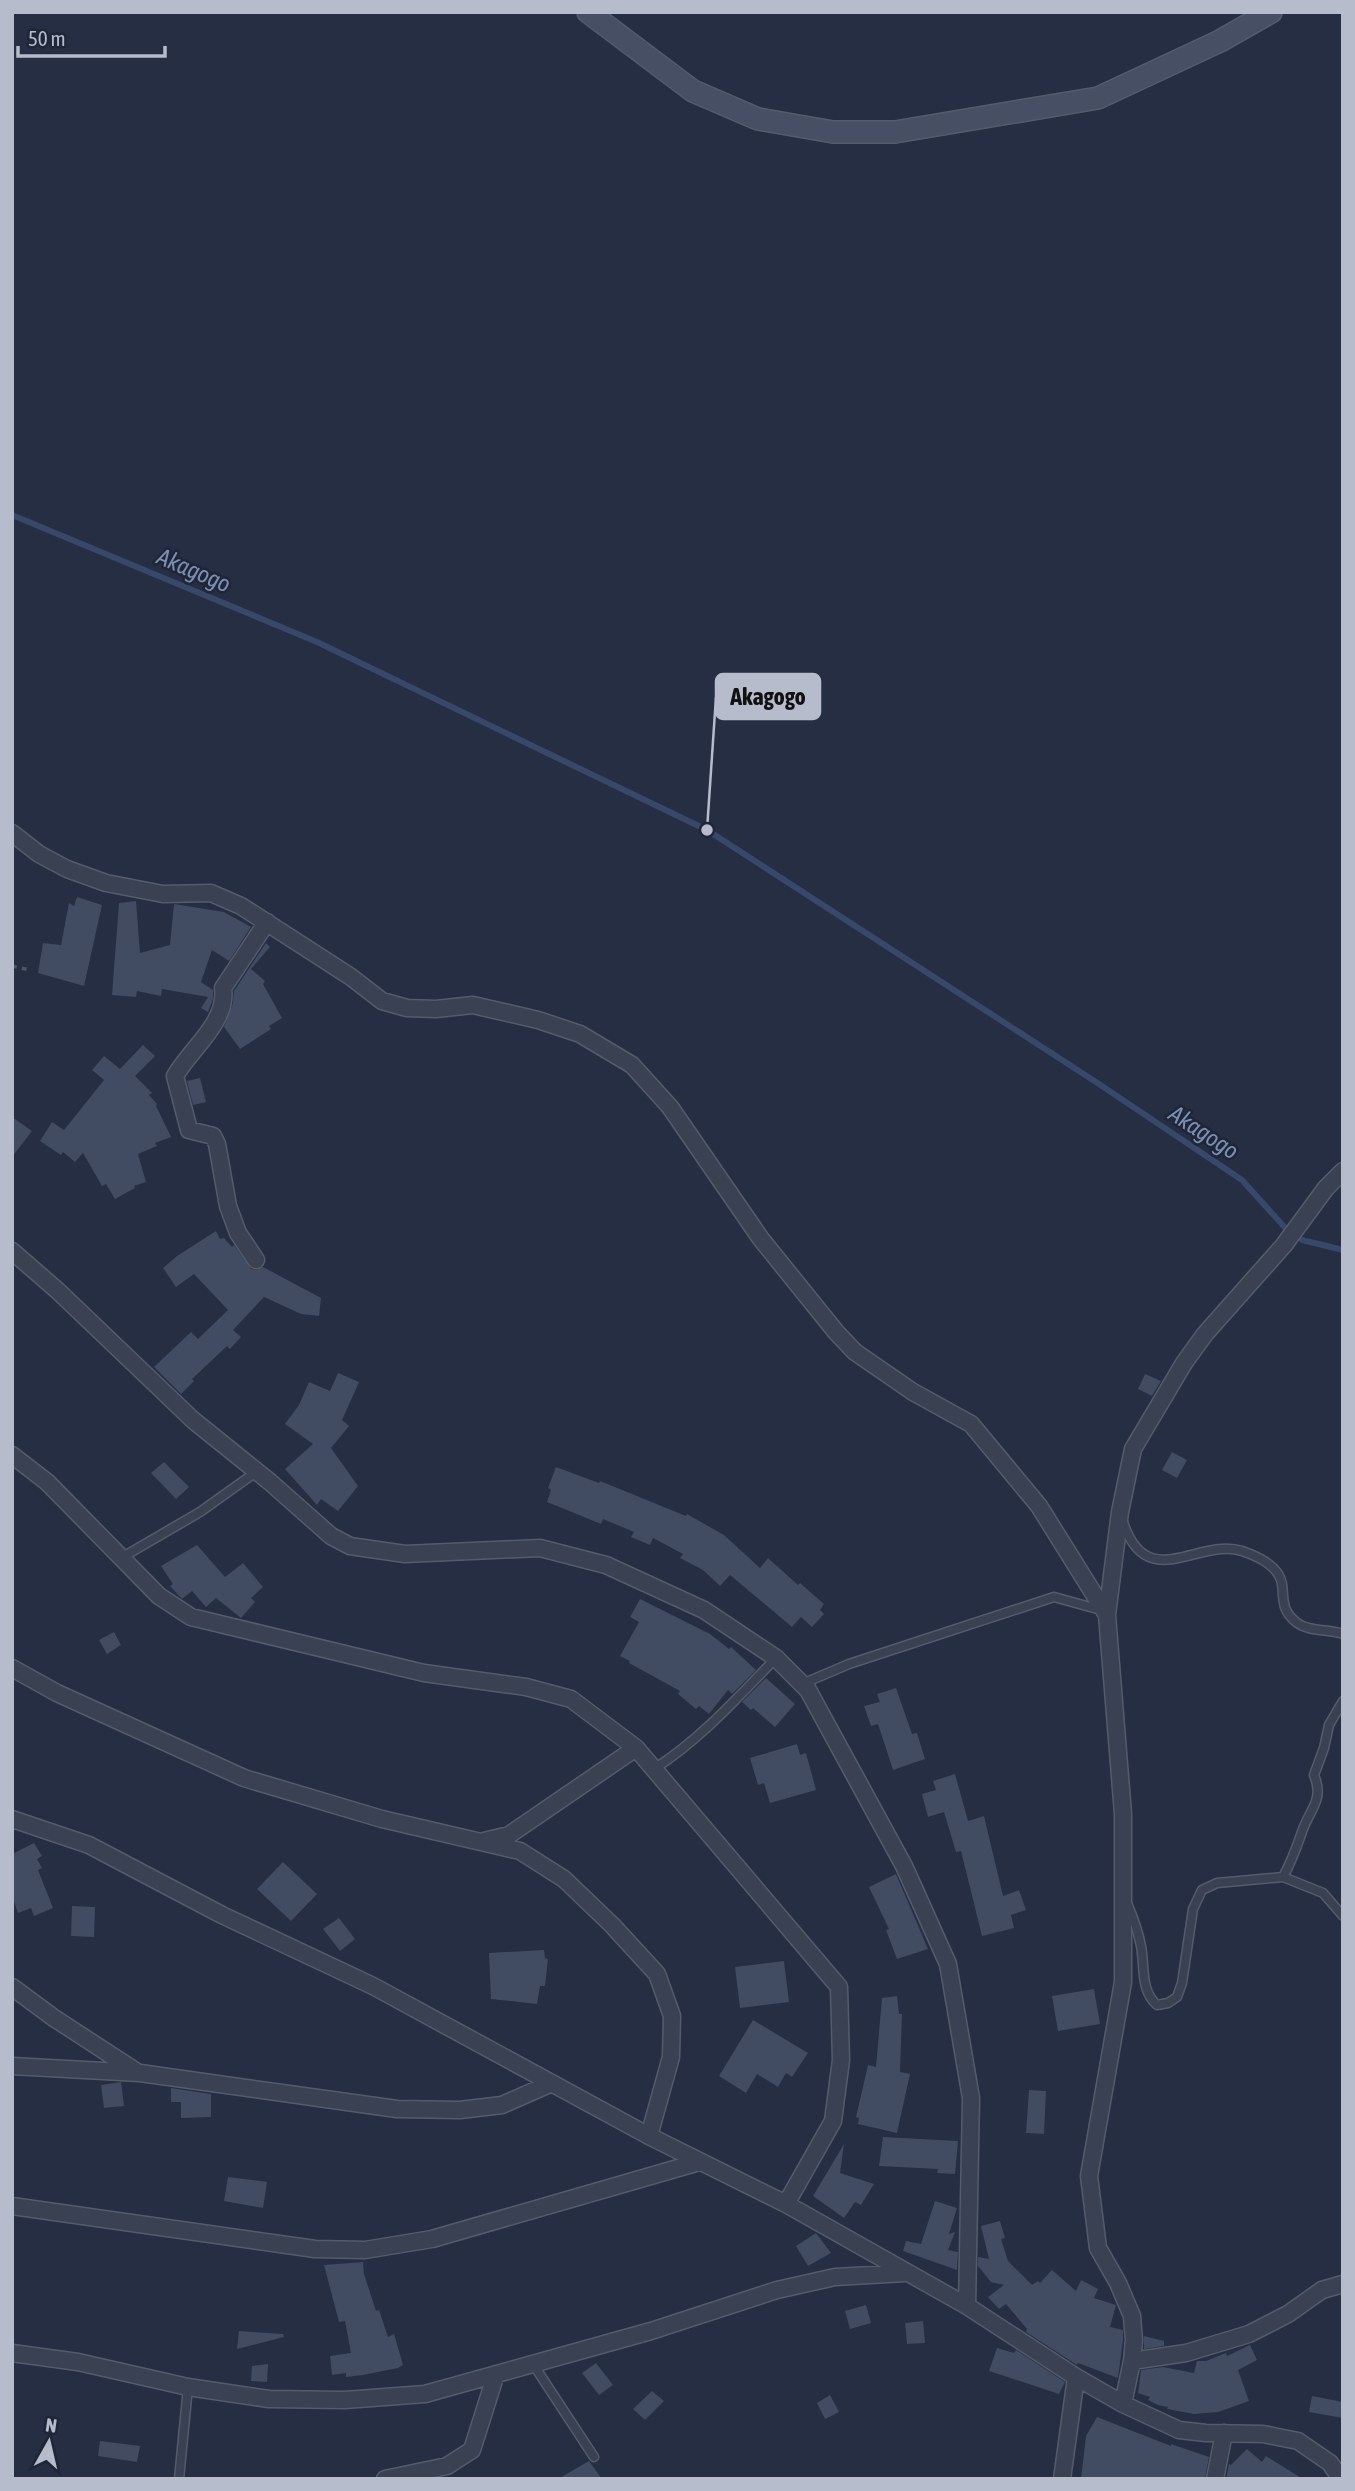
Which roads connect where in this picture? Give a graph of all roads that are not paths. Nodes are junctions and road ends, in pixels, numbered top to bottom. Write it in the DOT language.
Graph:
graph roads {
  1 [pos="588,12"];
  2 [pos="1271,12"];
  3 [pos="12,833"];
  4 [pos="267,922"];
  5 [pos="1343,1171"];
  6 [pos="12,1251"];
  7 [pos="256,1260"];
  8 [pos="13,1457"];
  9 [pos="256,1472"];
  10 [pos="1120,1512"];
  11 [pos="121,1558"];
  12 [pos="1106,1613"];
  13 [pos="1343,1634"];
  14 [pos="776,1658"];
  15 [pos="12,1668"];
  16 [pos="802,1684"];
  17 [pos="1343,1701"];
  18 [pos="636,1748"];
  19 [pos="654,1769"];
  20 [pos="12,1819"];
  21 [pos="509,1835"];
  22 [pos="481,1842"];
  23 [pos="520,1851"];
  24 [pos="1283,1877"];
  25 [pos="1123,1893"];
  26 [pos="1343,1916"];
  27 [pos="12,1987"];
  28 [pos="12,2066"];
  29 [pos="139,2073"];
  30 [pos="552,2083"];
  31 [pos="649,2136"];
  32 [pos="699,2162"];
  33 [pos="786,2204"];
  34 [pos="12,2206"];
  35 [pos="905,2273"];
  36 [pos="1343,2284"];
  37 [pos="967,2306"];
  38 [pos="12,2353"];
  39 [pos="1132,2361"];
  40 [pos="533,2364"];
  41 [pos="496,2374"];
  42 [pos="1076,2377"];
  43 [pos="188,2387"];
  44 [pos="1124,2404"];
  45 [pos="1224,2433"];
  46 [pos="594,2457"];
  47 [pos="179,2479"];
  48 [pos="385,2479"];
  49 [pos="1062,2479"];
  50 [pos="1215,2479"];
  51 [pos="1342,2479"];
  1 -- 2 [label="main road"];
  3 -- 4 [label="street"];
  4 -- 7 [label="street"];
  4 -- 12 [label="street"];
  5 -- 10 [label="street"];
  6 -- 9 [label="street"];
  8 -- 11 [label="street"];
  9 -- 11 [label="lane"];
  9 -- 14 [label="street"];
  10 -- 12 [label="street"];
  10 -- 13 [label="lane"];
  11 -- 18 [label="street"];
  12 -- 16 [label="lane"];
  12 -- 25 [label="street"];
  14 -- 16 [label="street"];
  14 -- 19 [label="lane"];
  15 -- 22 [label="street"];
  16 -- 37 [label="street"];
  17 -- 24 [label="lane"];
  18 -- 19 [label="street"];
  18 -- 21 [label="street"];
  19 -- 33 [label="street"];
  20 -- 30 [label="street"];
  21 -- 22 [label="street"];
  21 -- 23 [label="street"];
  22 -- 23 [label="street"];
  23 -- 31 [label="street"];
  24 -- 25 [label="lane"];
  24 -- 26 [label="lane"];
  25 -- 39 [label="street"];
  27 -- 29 [label="street"];
  28 -- 29 [label="street"];
  29 -- 30 [label="street"];
  30 -- 31 [label="street"];
  31 -- 32 [label="street"];
  32 -- 33 [label="street"];
  32 -- 34 [label="street"];
  33 -- 35 [label="street"];
  35 -- 37 [label="street"];
  35 -- 40 [label="street"];
  36 -- 39 [label="street"];
  37 -- 42 [label="street"];
  38 -- 43 [label="street"];
  39 -- 44 [label="street"];
  40 -- 41 [label="street"];
  40 -- 46 [label="lane"];
  41 -- 43 [label="street"];
  41 -- 48 [label="street"];
  42 -- 44 [label="street"];
  42 -- 49 [label="street"];
  43 -- 47 [label="lane"];
  44 -- 45 [label="street"];
  45 -- 50 [label="street"];
  45 -- 51 [label="street"];
}
